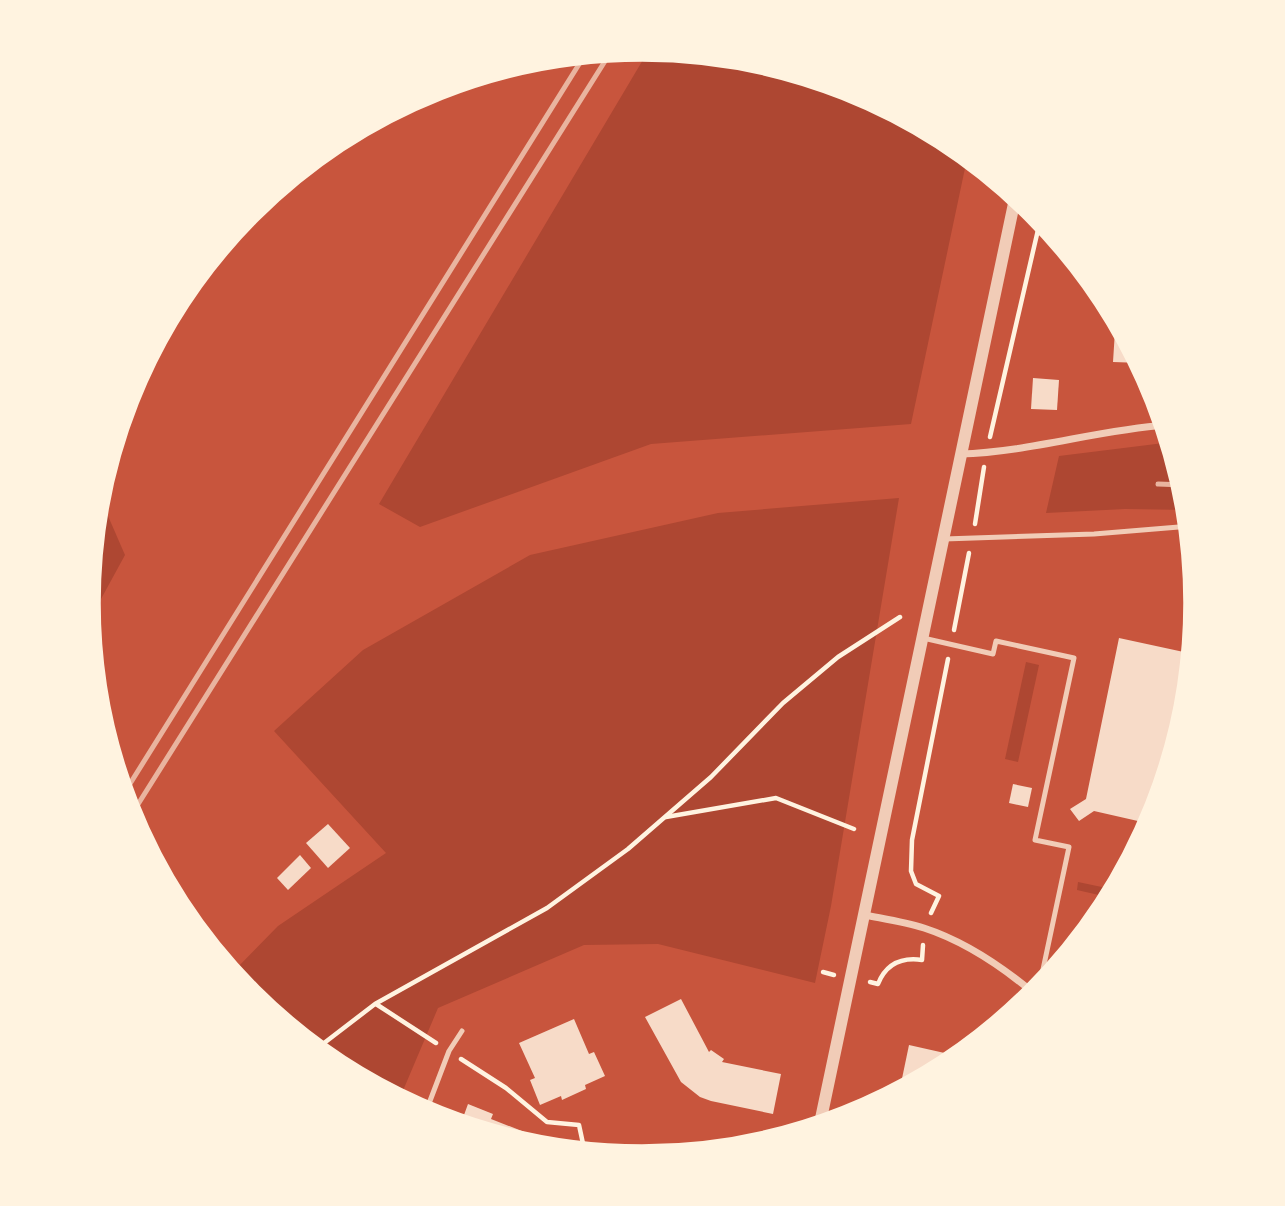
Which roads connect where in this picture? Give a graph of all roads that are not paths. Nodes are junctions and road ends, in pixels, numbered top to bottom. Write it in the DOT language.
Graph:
graph roads {
  1 [pos="1013,206"];
  2 [pos="1156,426"];
  3 [pos="961,454"];
  4 [pos="1180,527"];
  5 [pos="944,539"];
  6 [pos="923,638"];
  7 [pos="865,915"];
  8 [pos="1042,971"];
  9 [pos="1027,987"];
  10 [pos="462,1031"];
  11 [pos="429,1102"];
  12 [pos="822,1116"];
  1 -- 3 [label="street"];
  2 -- 3 [label="street"];
  3 -- 5 [label="street"];
  4 -- 5 [label="lane"];
  5 -- 6 [label="street"];
  6 -- 7 [label="street"];
  6 -- 8 [label="lane"];
  7 -- 9 [label="street"];
  7 -- 12 [label="street"];
  10 -- 11 [label="lane"];
}
